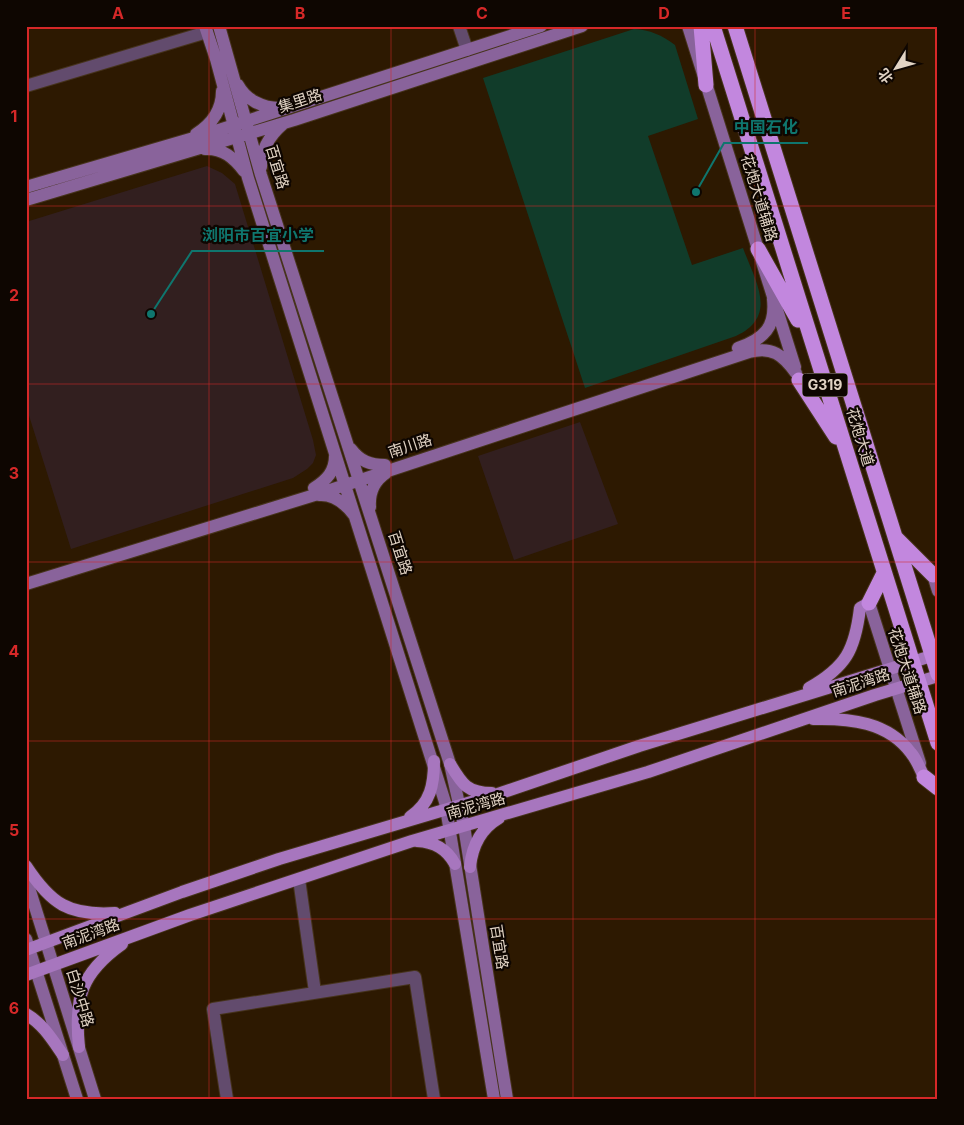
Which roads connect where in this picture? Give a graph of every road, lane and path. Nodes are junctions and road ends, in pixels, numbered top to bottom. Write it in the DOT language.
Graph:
graph roads {
  1 [pos="459,26"];
  2 [pos="541,26"];
  3 [pos="582,26"];
  4 [pos="713,26"];
  5 [pos="735,26"];
  6 [pos="215,28"];
  7 [pos="691,29"];
  8 [pos="467,50"];
  9 [pos="228,80"];
  10 [pos="706,85"];
  11 [pos="26,86"];
  12 [pos="290,108"];
  13 [pos="285,122"];
  14 [pos="242,129"];
  15 [pos="188,139"];
  16 [pos="200,149"];
  17 [pos="261,175"];
  18 [pos="248,178"];
  19 [pos="26,187"];
  20 [pos="26,200"];
  21 [pos="758,250"];
  22 [pos="773,299"];
  23 [pos="812,344"];
  24 [pos="797,376"];
  25 [pos="349,446"];
  26 [pos="335,450"];
  27 [pos="846,452"];
  28 [pos="388,467"];
  29 [pos="359,477"];
  30 [pos="345,481"];
  31 [pos="314,492"];
  32 [pos="370,512"];
  33 [pos="357,520"];
  34 [pos="894,536"];
  35 [pos="884,573"];
  36 [pos="933,575"];
  37 [pos="26,578"];
  38 [pos="26,584"];
  39 [pos="938,591"];
  40 [pos="869,603"];
  41 [pos="935,654"];
  42 [pos="912,660"];
  43 [pos="889,668"];
  44 [pos="938,675"];
  45 [pos="918,682"];
  46 [pos="896,688"];
  47 [pos="789,699"];
  48 [pos="798,721"];
  49 [pos="938,743"];
  50 [pos="434,760"];
  51 [pos="450,764"];
  52 [pos="924,777"];
  53 [pos="938,788"];
  54 [pos="502,793"];
  55 [pos="460,805"];
  56 [pos="446,808"];
  57 [pos="509,813"];
  58 [pos="403,821"];
  59 [pos="464,826"];
  60 [pos="450,830"];
  61 [pos="412,841"];
  62 [pos="455,864"];
  63 [pos="26,866"];
  64 [pos="470,867"];
  65 [pos="26,878"];
  66 [pos="299,878"];
  67 [pos="130,912"];
  68 [pos="134,935"];
  69 [pos="46,943"];
  70 [pos="27,946"];
  71 [pos="53,965"];
  72 [pos="31,973"];
  73 [pos="315,992"];
  74 [pos="26,1014"];
  75 [pos="79,1047"];
  76 [pos="63,1055"];
  77 [pos="77,1099"];
  78 [pos="95,1099"];
  79 [pos="227,1099"];
  80 [pos="434,1099"];
  81 [pos="494,1099"];
  82 [pos="507,1099"];
  1 -- 8 [label="street"];
  2 -- 8 [label="street, 集里路"];
  3 -- 13 [label="street, 集里路"];
  4 -- 23 [label="highway, 花炮大道 / G319"];
  5 -- 34 [label="highway, 花炮大道 / G319"];
  6 -- 9 [label="street, 百宜路"];
  6 -- 11 [label="street"];
  7 -- 10 [label="highway"];
  8 -- 12 [label="street, 集里路"];
  9 -- 12 [label="street"];
  9 -- 14 [label="street, 百宜路"];
  9 -- 15 [label="street"];
  10 -- 21 [label="street, 花炮大道辅路"];
  12 -- 14 [label="street, 集里路"];
  13 -- 14 [label="street, 集里路"];
  13 -- 17 [label="street"];
  14 -- 15 [label="street, 集里路"];
  14 -- 16 [label="street, 集里路"];
  14 -- 17 [label="street, 百宜路"];
  14 -- 18 [label="street, 百宜路"];
  15 -- 19 [label="street, 集里路"];
  16 -- 18 [label="street"];
  16 -- 20 [label="street, 集里路"];
  17 -- 25 [label="street, 百宜路"];
  18 -- 26 [label="street, 百宜路"];
  21 -- 22 [label="street, 花炮大道辅路"];
  21 -- 23 [label="highway"];
  22 -- 24 [label="street, 花炮大道辅路"];
  22 -- 28 [label="street, 南川路"];
  23 -- 27 [label="highway, 花炮大道 / G319"];
  24 -- 27 [label="highway"];
  24 -- 28 [label="street, 南川路"];
  25 -- 28 [label="street"];
  25 -- 29 [label="street, 百宜路"];
  26 -- 30 [label="street, 百宜路"];
  26 -- 31 [label="street"];
  27 -- 35 [label="highway, 花炮大道 / G319"];
  28 -- 29 [label="street, 南川路"];
  28 -- 32 [label="street"];
  29 -- 30 [label="street, 南川路"];
  29 -- 32 [label="street, 百宜路"];
  30 -- 31 [label="street, 南川路"];
  30 -- 33 [label="street, 百宜路"];
  31 -- 33 [label="street"];
  31 -- 37 [label="street, 南川路"];
  31 -- 38 [label="street, 南川路"];
  32 -- 51 [label="street, 百宜路"];
  33 -- 50 [label="street, 百宜路"];
  34 -- 36 [label="highway"];
  34 -- 41 [label="highway, 花炮大道 / G319"];
  35 -- 40 [label="highway"];
  35 -- 42 [label="highway, 花炮大道 / G319"];
  36 -- 39 [label="street"];
  40 -- 43 [label="street, 花炮大道辅路"];
  40 -- 47 [label="main road"];
  41 -- 42 [label="main road, 南泥湾路"];
  41 -- 44 [label="highway, 花炮大道 / G319"];
  42 -- 43 [label="main road, 南泥湾路"];
  42 -- 45 [label="highway, 花炮大道 / G319"];
  43 -- 46 [label="street, 花炮大道辅路"];
  43 -- 47 [label="main road, 南泥湾路"];
  44 -- 45 [label="main road, 南泥湾路"];
  45 -- 46 [label="main road, 南泥湾路"];
  45 -- 49 [label="highway, 花炮大道 / G319"];
  46 -- 48 [label="main road, 南泥湾路"];
  46 -- 52 [label="street, 花炮大道辅路"];
  47 -- 54 [label="main road, 南泥湾路"];
  48 -- 52 [label="main road"];
  48 -- 57 [label="main road, 南泥湾路"];
  50 -- 56 [label="street, 百宜路"];
  50 -- 58 [label="main road"];
  51 -- 54 [label="main road"];
  51 -- 55 [label="street, 百宜路"];
  52 -- 53 [label="highway"];
  54 -- 55 [label="main road, 南泥湾路"];
  55 -- 56 [label="main road, 南泥湾路"];
  55 -- 59 [label="street, 百宜路"];
  56 -- 58 [label="main road, 南泥湾路"];
  56 -- 60 [label="street, 百宜路"];
  57 -- 59 [label="main road, 南泥湾路"];
  57 -- 64 [label="main road"];
  58 -- 67 [label="main road, 南泥湾路"];
  59 -- 60 [label="main road, 南泥湾路"];
  59 -- 64 [label="street, 百宜路"];
  60 -- 61 [label="main road, 南泥湾路"];
  60 -- 62 [label="street, 百宜路"];
  61 -- 62 [label="main road"];
  61 -- 66 [label="main road, 南泥湾路"];
  62 -- 81 [label="street, 百宜路"];
  63 -- 67 [label="main road"];
  64 -- 82 [label="street, 百宜路"];
  65 -- 69 [label="street, 白沙中路"];
  66 -- 68 [label="main road, 南泥湾路"];
  66 -- 73 [label="street"];
  67 -- 69 [label="main road, 南泥湾路"];
  68 -- 71 [label="main road, 南泥湾路"];
  68 -- 75 [label="main road"];
  69 -- 70 [label="main road, 南泥湾路"];
  69 -- 71 [label="street, 白沙中路"];
  70 -- 72 [label="street"];
  71 -- 72 [label="main road, 南泥湾路"];
  71 -- 75 [label="street, 白沙中路"];
  72 -- 76 [label="street"];
  73 -- 79 [label="street"];
  73 -- 80 [label="street"];
  74 -- 76 [label="main road"];
  75 -- 78 [label="street, 白沙中路"];
  76 -- 77 [label="street"];
}
